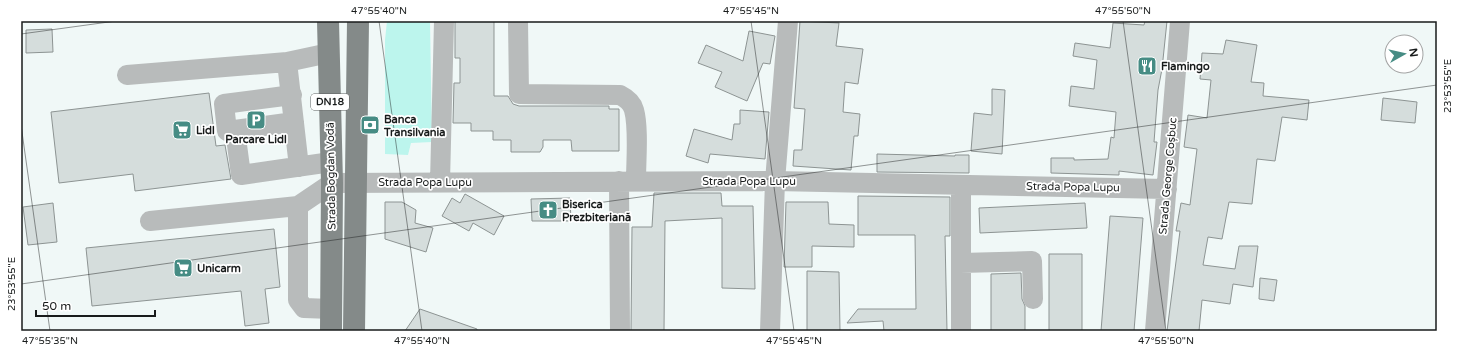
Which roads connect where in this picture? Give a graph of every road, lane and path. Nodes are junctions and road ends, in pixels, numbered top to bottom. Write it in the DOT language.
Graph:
graph roads {
  1 [pos="328,21"];
  2 [pos="358,21"];
  3 [pos="444,21"];
  4 [pos="518,21"];
  5 [pos="788,21"];
  6 [pos="1180,21"];
  7 [pos="329,53"];
  8 [pos="287,62"];
  9 [pos="127,75"];
  10 [pos="292,95"];
  11 [pos="294,122"];
  12 [pos="235,130"];
  13 [pos="299,167"];
  14 [pos="331,172"];
  15 [pos="627,181"];
  16 [pos="774,181"];
  17 [pos="440,182"];
  18 [pos="356,183"];
  19 [pos="961,185"];
  20 [pos="1167,189"];
  21 [pos="298,206"];
  22 [pos="150,221"];
  23 [pos="961,263"];
  24 [pos="1033,300"];
  25 [pos="331,309"];
  26 [pos="331,331"];
  27 [pos="354,331"];
  28 [pos="620,331"];
  29 [pos="770,331"];
  30 [pos="961,331"];
  31 [pos="1155,331"];
  1 -- 7 [label="main road, Strada Bogdan Vodă / DN18"];
  2 -- 18 [label="main road, Strada Bogdan Vodă / DN18"];
  3 -- 17 [label="street"];
  4 -- 15 [label="street"];
  5 -- 16 [label="street"];
  6 -- 20 [label="street, Strada George Coșbuc"];
  7 -- 8 [label="street"];
  7 -- 14 [label="main road, Strada Bogdan Vodă / DN18"];
  8 -- 9 [label="street"];
  8 -- 10 [label="street"];
  10 -- 11 [label="street"];
  10 -- 12 [label="street"];
  11 -- 12 [label="street"];
  11 -- 13 [label="street"];
  12 -- 13 [label="street, Strada Popa Lupu"];
  13 -- 14 [label="street, Strada Popa Lupu"];
  14 -- 18 [label="street, Strada Popa Lupu"];
  14 -- 21 [label="street"];
  14 -- 25 [label="main road, Strada Bogdan Vodă / DN18"];
  15 -- 16 [label="street, Strada Popa Lupu"];
  15 -- 17 [label="street, Strada Popa Lupu"];
  15 -- 28 [label="street"];
  16 -- 19 [label="street, Strada Popa Lupu"];
  16 -- 29 [label="street"];
  17 -- 18 [label="street, Strada Popa Lupu"];
  18 -- 27 [label="main road, Strada Bogdan Vodă / DN18"];
  19 -- 20 [label="street, Strada Popa Lupu"];
  19 -- 23 [label="street"];
  20 -- 31 [label="street, Strada George Coșbuc"];
  21 -- 22 [label="street"];
  21 -- 25 [label="street"];
  23 -- 24 [label="street"];
  23 -- 30 [label="street"];
  25 -- 26 [label="main road, Strada Bogdan Vodă / DN18"];
}
